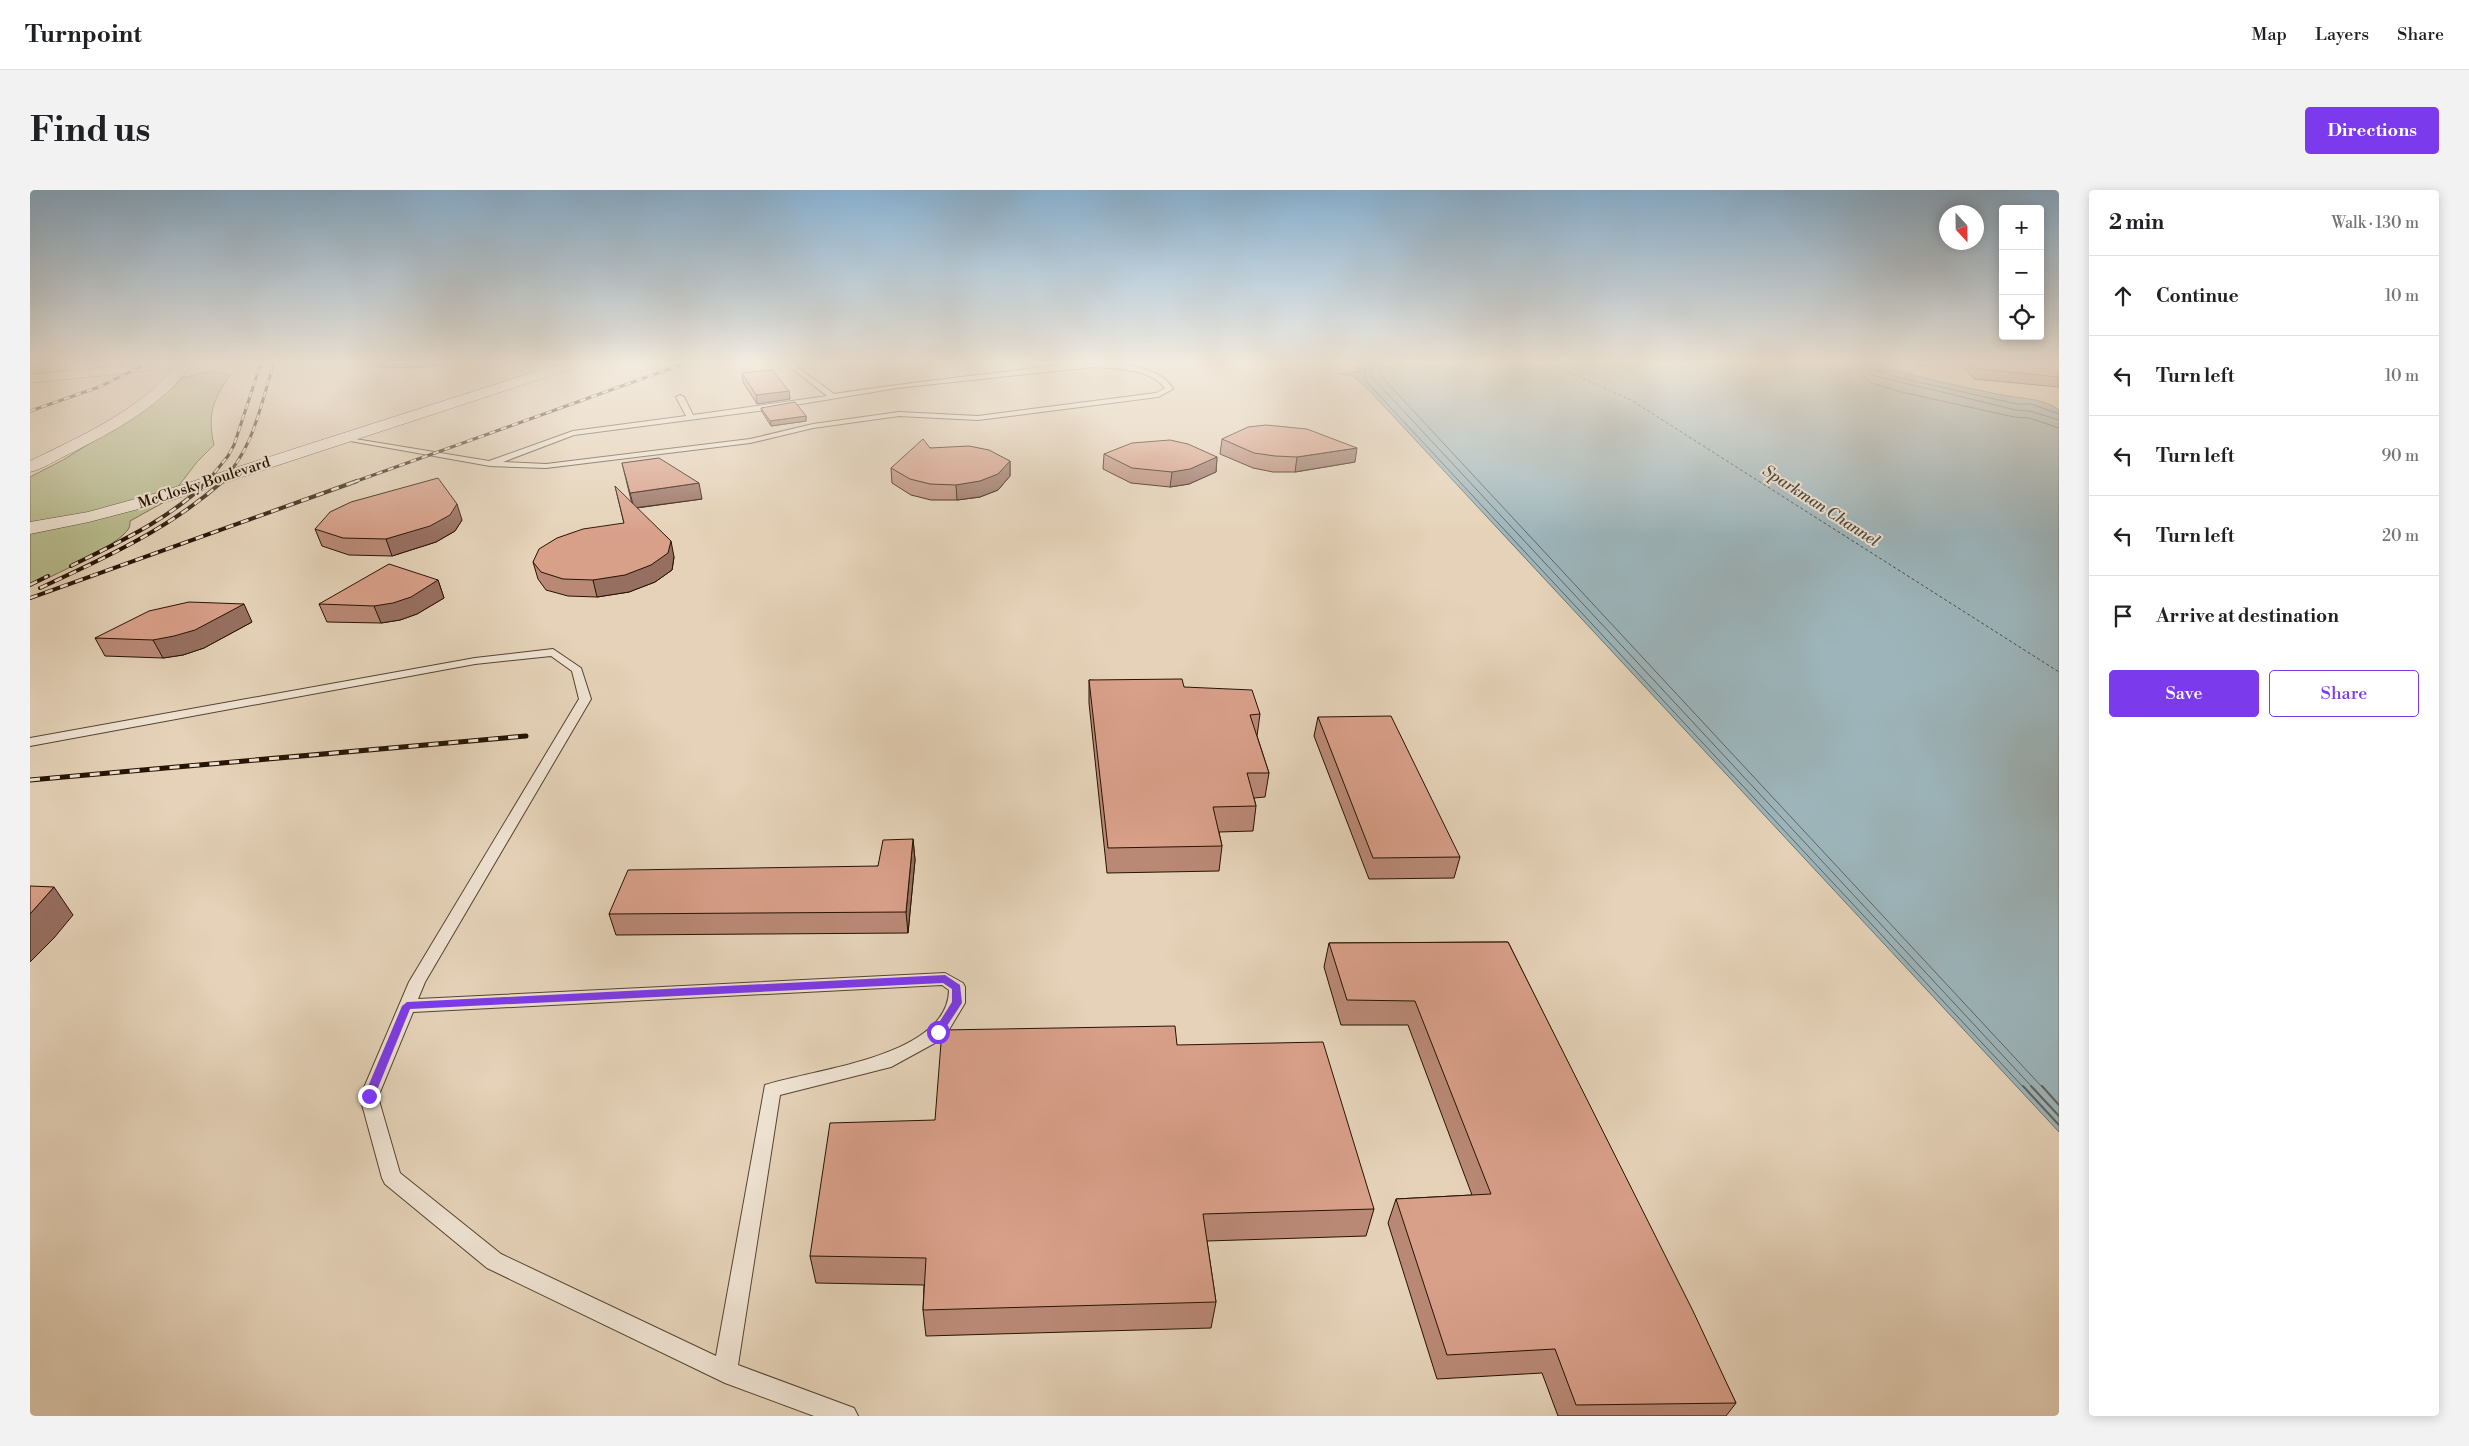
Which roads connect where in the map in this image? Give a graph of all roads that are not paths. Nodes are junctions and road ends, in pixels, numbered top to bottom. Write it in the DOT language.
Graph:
graph roads {
  1 [pos="116,420"];
  2 [pos="400,420"];
  3 [pos="674,420"];
  4 [pos="854,420"];
  5 [pos="343,439"];
  6 [pos="490,464"];
  7 [pos="30,467"];
  8 [pos="30,528"];
  9 [pos="30,742"];
  10 [pos="407,1006"];
  11 [pos="725,1372"];
  12 [pos="846,1416"];
  1 -- 7 [label="street"];
  2 -- 5 [label="street, McClosky Boulevard"];
  3 -- 6 [label="lane"];
  4 -- 6 [label="lane"];
  5 -- 6 [label="lane"];
  5 -- 8 [label="street, McClosky Boulevard"];
  9 -- 10 [label="lane"];
  10 -- 11 [label="lane"];
  10 -- 11 [label="lane"];
  11 -- 12 [label="lane"];
}
